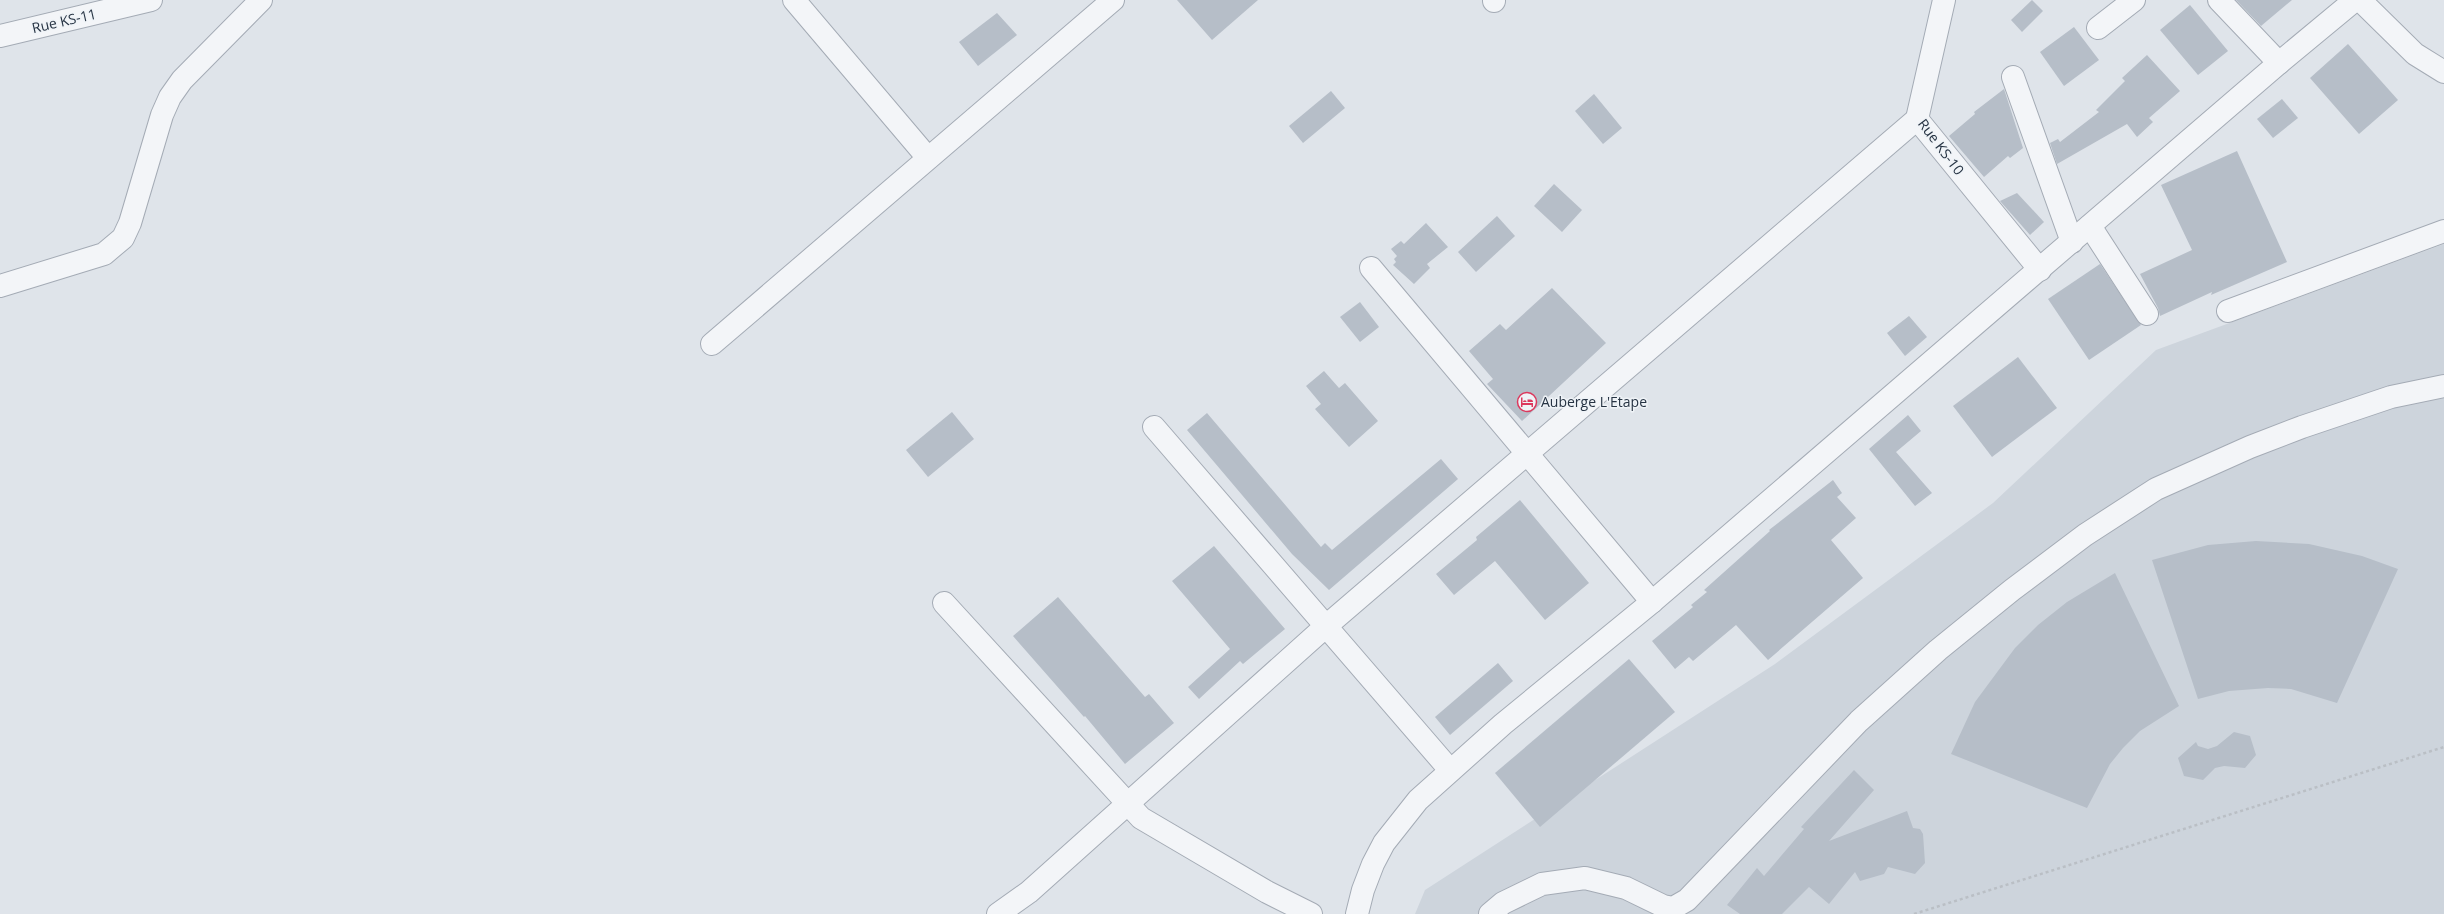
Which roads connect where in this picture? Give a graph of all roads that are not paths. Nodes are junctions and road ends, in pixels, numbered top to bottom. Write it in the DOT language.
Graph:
graph roads {
  1 [pos="151,0"];
  2 [pos="261,0"];
  3 [pos="794,0"];
  4 [pos="1113,0"];
  5 [pos="1944,0"];
  6 [pos="2134,0"];
  7 [pos="2219,0"];
  8 [pos="2355,0"];
  9 [pos="2360,0"];
  10 [pos="2098,28"];
  11 [pos="0,36"];
  12 [pos="2279,63"];
  13 [pos="2444,72"];
  14 [pos="2013,77"];
  15 [pos="1917,119"];
  16 [pos="928,158"];
  17 [pos="2090,226"];
  18 [pos="2444,231"];
  19 [pos="2072,242"];
  20 [pos="1372,268"];
  21 [pos="2040,270"];
  22 [pos="0,286"];
  23 [pos="2228,311"];
  24 [pos="2147,314"];
  25 [pos="712,344"];
  26 [pos="2444,386"];
  27 [pos="1154,427"];
  28 [pos="1527,454"];
  29 [pos="1652,602"];
  30 [pos="944,603"];
  31 [pos="1325,627"];
  32 [pos="1450,770"];
  33 [pos="1127,806"];
  34 [pos="998,914"];
  35 [pos="1311,914"];
  36 [pos="1358,914"];
  37 [pos="1490,914"];
  1 -- 11 [label="street, Rue KS-11"];
  2 -- 22 [label="street"];
  3 -- 16 [label="street"];
  4 -- 16 [label="street"];
  5 -- 15 [label="street, Rue KS-10"];
  6 -- 10 [label="street"];
  7 -- 12 [label="street"];
  8 -- 12 [label="street"];
  9 -- 13 [label="street"];
  12 -- 17 [label="street"];
  14 -- 19 [label="street"];
  15 -- 21 [label="street, Rue KS-10"];
  15 -- 28 [label="street"];
  16 -- 25 [label="street"];
  17 -- 19 [label="street"];
  17 -- 24 [label="street"];
  18 -- 23 [label="street"];
  19 -- 21 [label="street"];
  20 -- 28 [label="street"];
  21 -- 29 [label="street"];
  26 -- 37 [label="street"];
  27 -- 31 [label="street"];
  28 -- 29 [label="street"];
  28 -- 31 [label="street"];
  29 -- 32 [label="street"];
  30 -- 33 [label="street"];
  31 -- 32 [label="street"];
  31 -- 33 [label="street"];
  32 -- 36 [label="street"];
  33 -- 34 [label="street"];
  33 -- 35 [label="street"];
}
